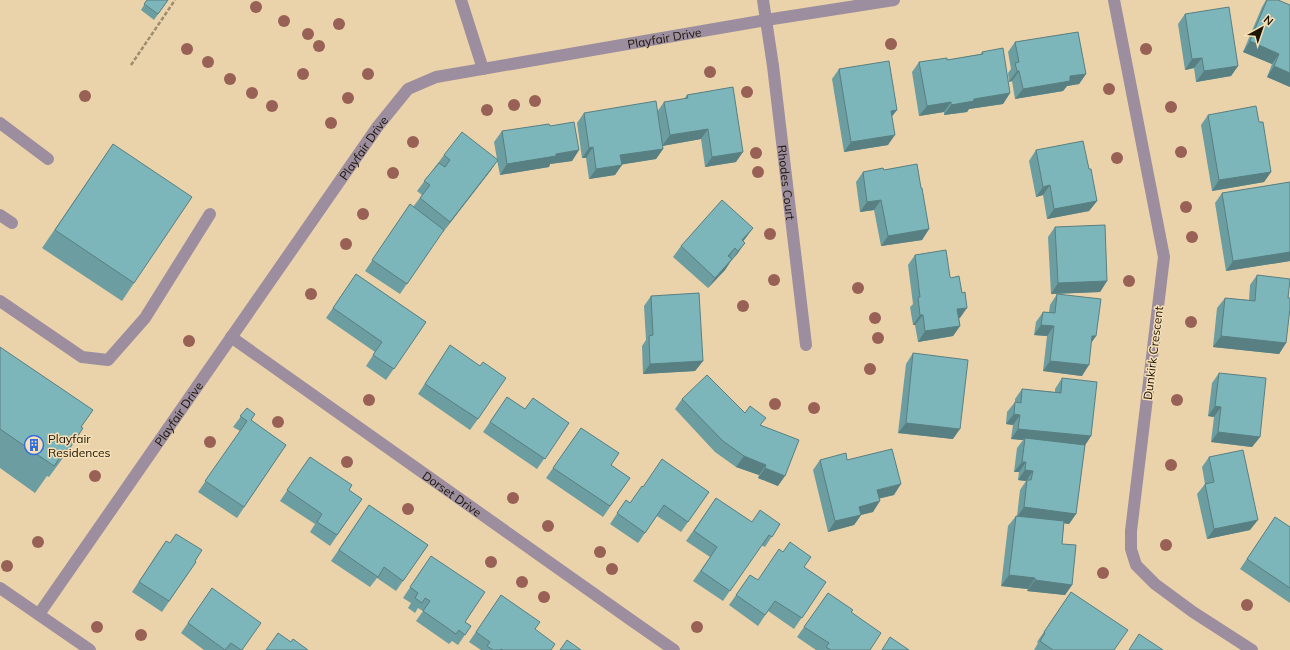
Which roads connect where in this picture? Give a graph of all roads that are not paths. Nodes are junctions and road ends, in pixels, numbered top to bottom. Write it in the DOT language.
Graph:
graph roads {
  1 [pos="461,0"];
  2 [pos="763,0"];
  3 [pos="894,0"];
  4 [pos="1114,0"];
  5 [pos="766,20"];
  6 [pos="483,69"];
  7 [pos="0,124"];
  8 [pos="48,159"];
  9 [pos="210,214"];
  10 [pos="0,215"];
  11 [pos="12,223"];
  12 [pos="0,301"];
  13 [pos="231,336"];
  14 [pos="806,345"];
  15 [pos="0,588"];
  16 [pos="39,614"];
  17 [pos="90,650"];
  18 [pos="674,650"];
  19 [pos="1252,650"];
  1 -- 6 [label="street"];
  2 -- 5 [label="street, Rhodes Court"];
  3 -- 5 [label="street, Playfair Drive"];
  4 -- 19 [label="street, Dunkirk Crescent"];
  5 -- 6 [label="street, Playfair Drive"];
  5 -- 14 [label="street, Rhodes Court"];
  6 -- 13 [label="street, Playfair Drive"];
  7 -- 8 [label="street"];
  9 -- 12 [label="street"];
  10 -- 11 [label="street"];
  13 -- 16 [label="street, Playfair Drive"];
  13 -- 18 [label="street, Dorset Drive"];
  15 -- 16 [label="street"];
  16 -- 17 [label="street"];
}
